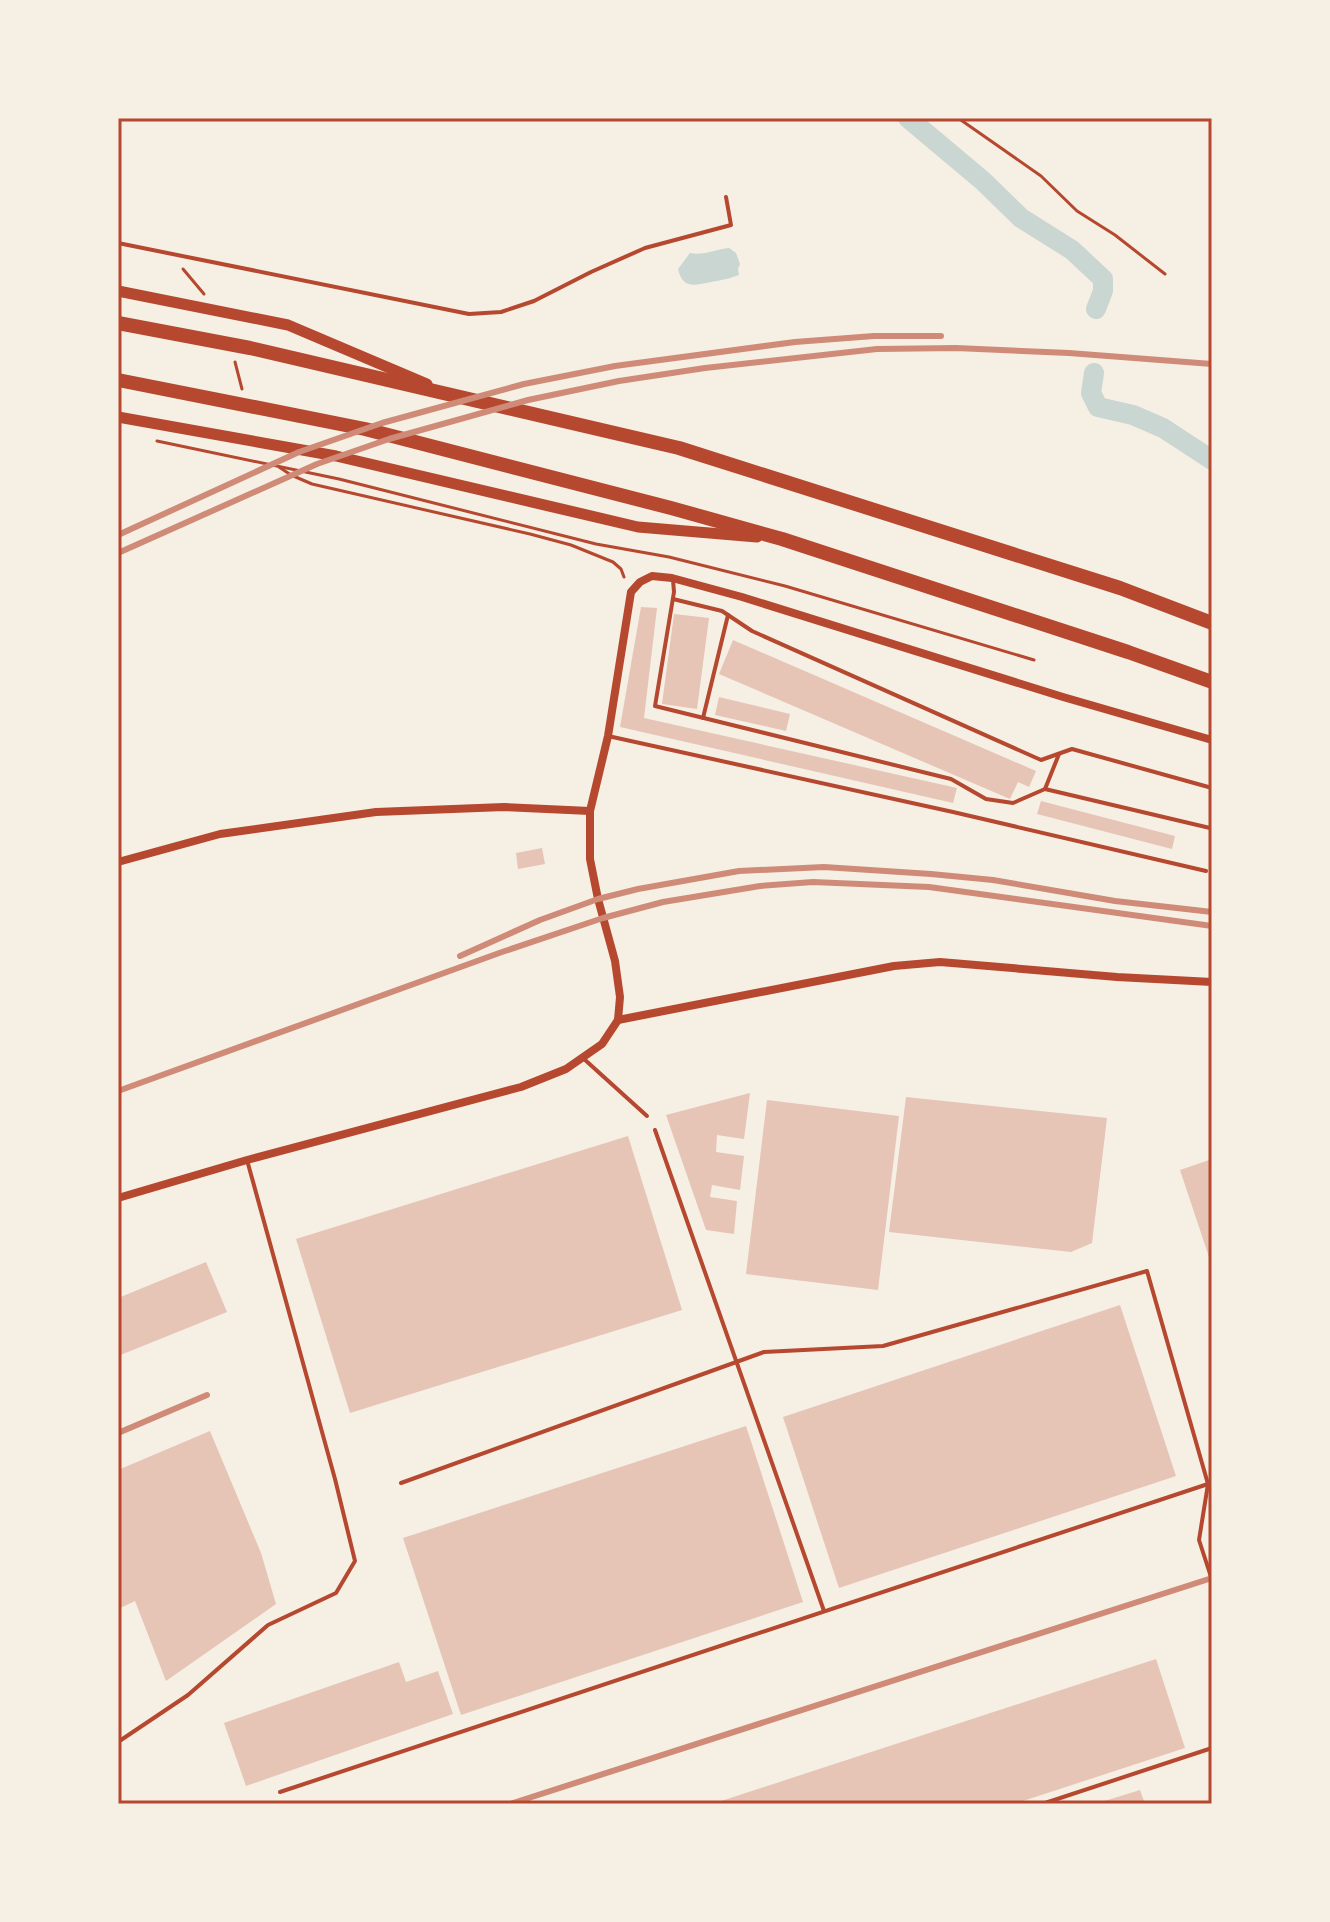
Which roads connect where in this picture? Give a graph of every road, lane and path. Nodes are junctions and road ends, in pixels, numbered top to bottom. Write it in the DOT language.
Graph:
graph roads {
  1 [pos="958,118"];
  2 [pos="726,197"];
  3 [pos="118,243"];
  4 [pos="1165,274"];
  5 [pos="118,291"];
  6 [pos="118,323"];
  7 [pos="118,380"];
  8 [pos="449,394"];
  9 [pos="118,417"];
  10 [pos="145,439"];
  11 [pos="273,464"];
  12 [pos="782,539"];
  13 [pos="672,578"];
  14 [pos="631,592"];
  15 [pos="673,599"];
  16 [pos="728,615"];
  17 [pos="1212,623"];
  18 [pos="1034,660"];
  19 [pos="1212,682"];
  20 [pos="703,718"];
  21 [pos="608,736"];
  22 [pos="1212,740"];
  23 [pos="1059,754"];
  24 [pos="1212,788"];
  25 [pos="1045,789"];
  26 [pos="590,811"];
  27 [pos="1210,828"];
  28 [pos="118,862"];
  29 [pos="1206,871"];
  30 [pos="1212,982"];
  31 [pos="618,1020"];
  32 [pos="582,1058"];
  33 [pos="647,1116"];
  34 [pos="655,1130"];
  35 [pos="247,1160"];
  36 [pos="118,1198"];
  37 [pos="737,1361"];
  38 [pos="401,1483"];
  39 [pos="1208,1484"];
  40 [pos="1212,1580"];
  41 [pos="824,1611"];
  42 [pos="118,1742"];
  43 [pos="1212,1748"];
  44 [pos="280,1792"];
  45 [pos="1042,1804"];
  1 -- 4 [label="path"];
  2 -- 3 [label="lane"];
  5 -- 8 [label="main road"];
  6 -- 8 [label="highway"];
  7 -- 12 [label="highway"];
  8 -- 17 [label="highway"];
  9 -- 12 [label="main road"];
  10 -- 18 [label="path"];
  11 -- 14 [label="path"];
  12 -- 19 [label="highway"];
  13 -- 14 [label="street"];
  13 -- 15 [label="lane"];
  13 -- 22 [label="street"];
  14 -- 21 [label="street"];
  15 -- 16 [label="lane"];
  15 -- 20 [label="lane"];
  16 -- 20 [label="lane"];
  16 -- 23 [label="lane"];
  20 -- 25 [label="lane"];
  21 -- 26 [label="street"];
  21 -- 29 [label="lane"];
  23 -- 24 [label="lane"];
  23 -- 25 [label="lane"];
  25 -- 27 [label="lane"];
  26 -- 28 [label="street"];
  26 -- 31 [label="street"];
  30 -- 31 [label="street"];
  31 -- 32 [label="street"];
  32 -- 33 [label="lane"];
  32 -- 35 [label="street"];
  34 -- 37 [label="lane"];
  35 -- 36 [label="street"];
  35 -- 42 [label="lane"];
  37 -- 38 [label="lane"];
  37 -- 39 [label="lane"];
  37 -- 41 [label="lane"];
  39 -- 40 [label="lane"];
  39 -- 41 [label="lane"];
  41 -- 44 [label="lane"];
  43 -- 45 [label="lane"];
}
